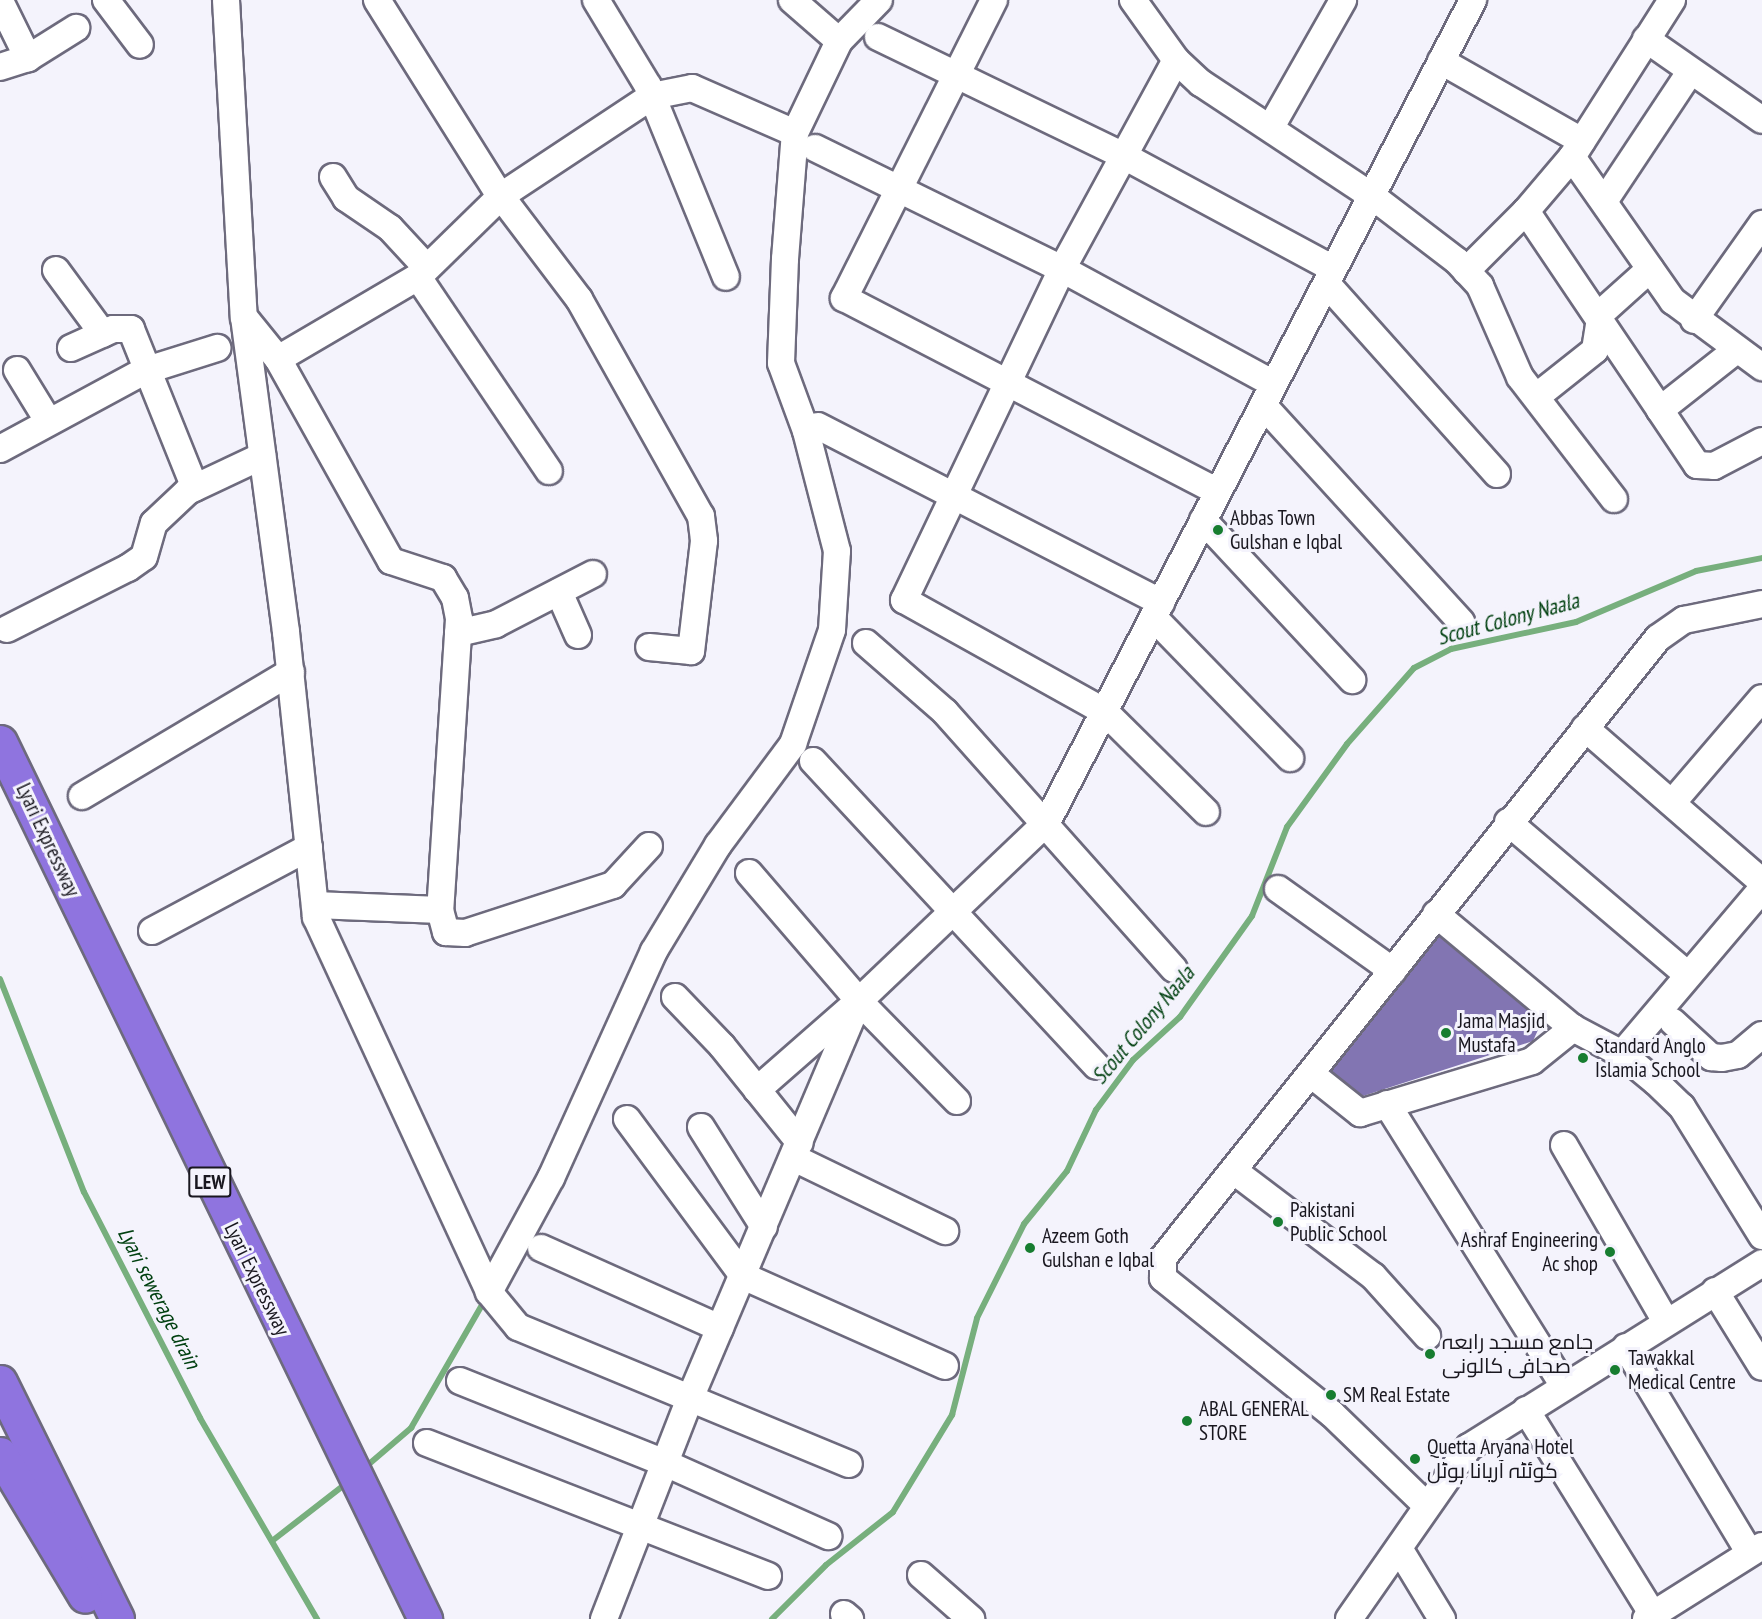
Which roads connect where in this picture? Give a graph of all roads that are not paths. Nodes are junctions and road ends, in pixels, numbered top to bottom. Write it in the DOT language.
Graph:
graph roads {
  1 [pos="106,0"];
  2 [pos="226,0"];
  3 [pos="377,0"];
  4 [pos="596,0"];
  5 [pos="792,0"];
  6 [pos="879,0"];
  7 [pos="994,0"];
  8 [pos="1133,0"];
  9 [pos="1343,0"];
  10 [pos="1473,0"];
  11 [pos="1672,0"];
  12 [pos="0,1"];
  13 [pos="76,28"];
  14 [pos="878,37"];
  15 [pos="1646,39"];
  16 [pos="838,41"];
  17 [pos="140,45"];
  18 [pos="28,58"];
  19 [pos="1176,60"];
  20 [pos="1442,61"];
  21 [pos="0,67"];
  22 [pos="1690,72"];
  23 [pos="955,74"];
  24 [pos="652,96"];
  25 [pos="1762,120"];
  26 [pos="1270,127"];
  27 [pos="795,133"];
  28 [pos="815,148"];
  29 [pos="1577,149"];
  30 [pos="1122,155"];
  31 [pos="333,177"];
  32 [pos="897,188"];
  33 [pos="501,196"];
  34 [pos="1372,196"];
  35 [pos="1605,200"];
  36 [pos="1526,211"];
  37 [pos="1758,239"];
  38 [pos="1062,269"];
  39 [pos="1650,269"];
  40 [pos="56,270"];
  41 [pos="1466,271"];
  42 [pos="423,273"];
  43 [pos="1330,276"];
  44 [pos="726,278"];
  45 [pos="244,317"];
  46 [pos="1694,320"];
  47 [pos="1599,321"];
  48 [pos="103,334"];
  49 [pos="72,348"];
  50 [pos="217,348"];
  51 [pos="1735,351"];
  52 [pos="278,359"];
  53 [pos="1762,367"];
  54 [pos="17,370"];
  55 [pos="144,371"];
  56 [pos="1008,381"];
  57 [pos="1267,394"];
  58 [pos="1536,397"];
  59 [pos="1660,411"];
  60 [pos="47,419"];
  61 [pos="818,426"];
  62 [pos="1762,441"];
  63 [pos="0,449"];
  64 [pos="262,456"];
  65 [pos="549,471"];
  66 [pos="1497,474"];
  67 [pos="195,488"];
  68 [pos="1217,491"];
  69 [pos="953,496"];
  70 [pos="1614,499"];
  71 [pos="1203,520"];
  72 [pos="593,574"];
  73 [pos="559,592"];
  74 [pos="1762,604"];
  75 [pos="1158,610"];
  76 [pos="1461,622"];
  77 [pos="6,629"];
  78 [pos="458,633"];
  79 [pos="578,635"];
  80 [pos="867,643"];
  81 [pos="649,647"];
  82 [pos="291,672"];
  83 [pos="1352,680"];
  84 [pos="1762,698"];
  85 [pos="1105,712"];
  86 [pos="1586,728"];
  87 [pos="0,742"];
  88 [pos="1290,758"];
  89 [pos="813,760"];
  90 [pos="82,796"];
  91 [pos="1672,803"];
  92 [pos="1206,812"];
  93 [pos="1047,822"];
  94 [pos="1508,822"];
  95 [pos="649,846"];
  96 [pos="309,847"];
  97 [pos="749,873"];
  98 [pos="1762,882"];
  99 [pos="1762,888"];
  100 [pos="1278,890"];
  101 [pos="315,905"];
  102 [pos="953,909"];
  103 [pos="440,910"];
  104 [pos="1436,914"];
  105 [pos="152,932"];
  106 [pos="1174,969"];
  107 [pos="1393,971"];
  108 [pos="1689,975"];
  109 [pos="675,997"];
  110 [pos="859,1001"];
  111 [pos="1673,1022"];
  112 [pos="1573,1028"];
  113 [pos="1762,1035"];
  114 [pos="1622,1054"];
  115 [pos="1096,1066"];
  116 [pos="1311,1074"];
  117 [pos="757,1090"];
  118 [pos="957,1101"];
  119 [pos="1387,1104"];
  120 [pos="627,1119"];
  121 [pos="701,1126"];
  122 [pos="1564,1144"];
  123 [pos="797,1150"];
  124 [pos="1234,1171"];
  125 [pos="764,1227"];
  126 [pos="945,1231"];
  127 [pos="1762,1236"];
  128 [pos="541,1248"];
  129 [pos="1762,1263"];
  130 [pos="743,1276"];
  131 [pos="489,1292"];
  132 [pos="1715,1292"];
  133 [pos="1666,1322"];
  134 [pos="720,1328"];
  135 [pos="1427,1336"];
  136 [pos="1626,1347"];
  137 [pos="945,1366"];
  138 [pos="1762,1367"];
  139 [pos="460,1381"];
  140 [pos="0,1382"];
  141 [pos="1564,1386"];
  142 [pos="691,1396"];
  143 [pos="1526,1410"];
  144 [pos="427,1443"];
  145 [pos="0,1454"];
  146 [pos="665,1463"];
  147 [pos="849,1464"];
  148 [pos="1426,1505"];
  149 [pos="641,1525"];
  150 [pos="828,1536"];
  151 [pos="1756,1549"];
  152 [pos="1400,1550"];
  153 [pos="921,1575"];
  154 [pos="768,1576"];
  155 [pos="1650,1617"];
  156 [pos="101,1619"];
  157 [pos="117,1619"];
  158 [pos="425,1619"];
  159 [pos="604,1619"];
  160 [pos="971,1619"];
  161 [pos="1349,1619"];
  162 [pos="1442,1619"];
  1 -- 17 [label="street"];
  2 -- 45 [label="street"];
  3 -- 33 [label="street"];
  4 -- 24 [label="street"];
  5 -- 16 [label="street"];
  6 -- 16 [label="street"];
  7 -- 23 [label="street"];
  8 -- 19 [label="street"];
  9 -- 26 [label="street"];
  10 -- 20 [label="street"];
  11 -- 15 [label="street"];
  12 -- 18 [label="street"];
  13 -- 18 [label="street"];
  14 -- 23 [label="street"];
  15 -- 22 [label="street"];
  15 -- 29 [label="street"];
  16 -- 27 [label="street"];
  18 -- 21 [label="street"];
  19 -- 26 [label="street"];
  19 -- 30 [label="street"];
  20 -- 29 [label="street"];
  20 -- 34 [label="street"];
  22 -- 25 [label="street"];
  22 -- 35 [label="street"];
  23 -- 30 [label="street"];
  23 -- 32 [label="street"];
  24 -- 27 [label="street"];
  24 -- 33 [label="street"];
  24 -- 44 [label="street"];
  26 -- 34 [label="street"];
  27 -- 131 [label="street"];
  28 -- 32 [label="street"];
  29 -- 35 [label="street"];
  29 -- 36 [label="street"];
  30 -- 38 [label="street"];
  30 -- 43 [label="street"];
  31 -- 42 [label="street"];
  32 -- 38 [label="street"];
  32 -- 56 [label="street"];
  33 -- 42 [label="street"];
  33 -- 81 [label="street"];
  34 -- 41 [label="street"];
  34 -- 43 [label="street"];
  35 -- 39 [label="street"];
  36 -- 41 [label="street"];
  36 -- 47 [label="street"];
  37 -- 46 [label="street"];
  38 -- 56 [label="street"];
  38 -- 57 [label="street"];
  39 -- 46 [label="street"];
  39 -- 47 [label="street"];
  40 -- 48 [label="street"];
  41 -- 58 [label="street"];
  42 -- 52 [label="street"];
  42 -- 65 [label="street"];
  43 -- 57 [label="street"];
  43 -- 66 [label="street"];
  45 -- 52 [label="street"];
  45 -- 64 [label="street"];
  46 -- 51 [label="street"];
  47 -- 58 [label="street"];
  47 -- 59 [label="street"];
  48 -- 49 [label="street"];
  48 -- 55 [label="street"];
  50 -- 55 [label="street"];
  51 -- 53 [label="street"];
  51 -- 59 [label="street"];
  52 -- 78 [label="street"];
  54 -- 60 [label="street"];
  55 -- 60 [label="street"];
  55 -- 67 [label="street"];
  56 -- 68 [label="street"];
  56 -- 69 [label="street"];
  57 -- 68 [label="street"];
  57 -- 76 [label="street"];
  58 -- 70 [label="street"];
  59 -- 62 [label="street"];
  60 -- 63 [label="street"];
  61 -- 69 [label="street"];
  64 -- 67 [label="street"];
  64 -- 82 [label="street"];
  67 -- 77 [label="street"];
  68 -- 71 [label="street"];
  69 -- 75 [label="street"];
  69 -- 85 [label="street"];
  71 -- 75 [label="street"];
  71 -- 83 [label="street"];
  72 -- 73 [label="street"];
  73 -- 78 [label="street"];
  73 -- 79 [label="street"];
  74 -- 86 [label="street"];
  75 -- 85 [label="street"];
  75 -- 88 [label="street"];
  78 -- 103 [label="street"];
  80 -- 93 [label="street"];
  82 -- 90 [label="street"];
  82 -- 96 [label="street"];
  84 -- 91 [label="street"];
  85 -- 92 [label="street"];
  85 -- 93 [label="street"];
  86 -- 91 [label="street"];
  86 -- 94 [label="street"];
  87 -- 158 [label="highway, Lyari Expressway / LEW"];
  89 -- 102 [label="street"];
  91 -- 98 [label="street"];
  93 -- 102 [label="street"];
  93 -- 106 [label="street"];
  94 -- 104 [label="street"];
  94 -- 108 [label="street"];
  95 -- 103 [label="street"];
  96 -- 101 [label="street"];
  96 -- 105 [label="street"];
  97 -- 110 [label="street"];
  99 -- 108 [label="street"];
  100 -- 107 [label="street"];
  101 -- 103 [label="street"];
  101 -- 131 [label="street"];
  102 -- 110 [label="street"];
  102 -- 115 [label="street"];
  104 -- 107 [label="street"];
  104 -- 112 [label="street"];
  107 -- 116 [label="street"];
  108 -- 114 [label="street"];
  109 -- 117 [label="street"];
  110 -- 117 [label="street"];
  110 -- 118 [label="street"];
  110 -- 123 [label="street"];
  111 -- 113 [label="street"];
  112 -- 114 [label="street"];
  112 -- 119 [label="street"];
  114 -- 127 [label="street"];
  116 -- 119 [label="street"];
  116 -- 124 [label="street"];
  117 -- 123 [label="street"];
  119 -- 141 [label="street"];
  120 -- 130 [label="street"];
  121 -- 125 [label="street"];
  122 -- 133 [label="street"];
  123 -- 125 [label="street"];
  123 -- 126 [label="street"];
  124 -- 135 [label="street"];
  124 -- 148 [label="street"];
  125 -- 130 [label="street"];
  128 -- 134 [label="street"];
  129 -- 132 [label="street"];
  130 -- 134 [label="street"];
  130 -- 137 [label="street"];
  131 -- 142 [label="street"];
  132 -- 133 [label="street"];
  132 -- 138 [label="street"];
  133 -- 136 [label="street"];
  134 -- 142 [label="street"];
  136 -- 141 [label="street"];
  136 -- 151 [label="street"];
  139 -- 146 [label="street"];
  140 -- 157 [label="highway"];
  141 -- 143 [label="street"];
  142 -- 146 [label="street"];
  142 -- 147 [label="street"];
  143 -- 148 [label="street"];
  143 -- 155 [label="street"];
  144 -- 149 [label="street"];
  145 -- 156 [label="highway"];
  146 -- 149 [label="street"];
  146 -- 150 [label="street"];
  148 -- 152 [label="street"];
  149 -- 154 [label="street"];
  149 -- 159 [label="street"];
  151 -- 155 [label="street"];
  152 -- 161 [label="street"];
  152 -- 162 [label="street"];
  153 -- 160 [label="street"];
}
